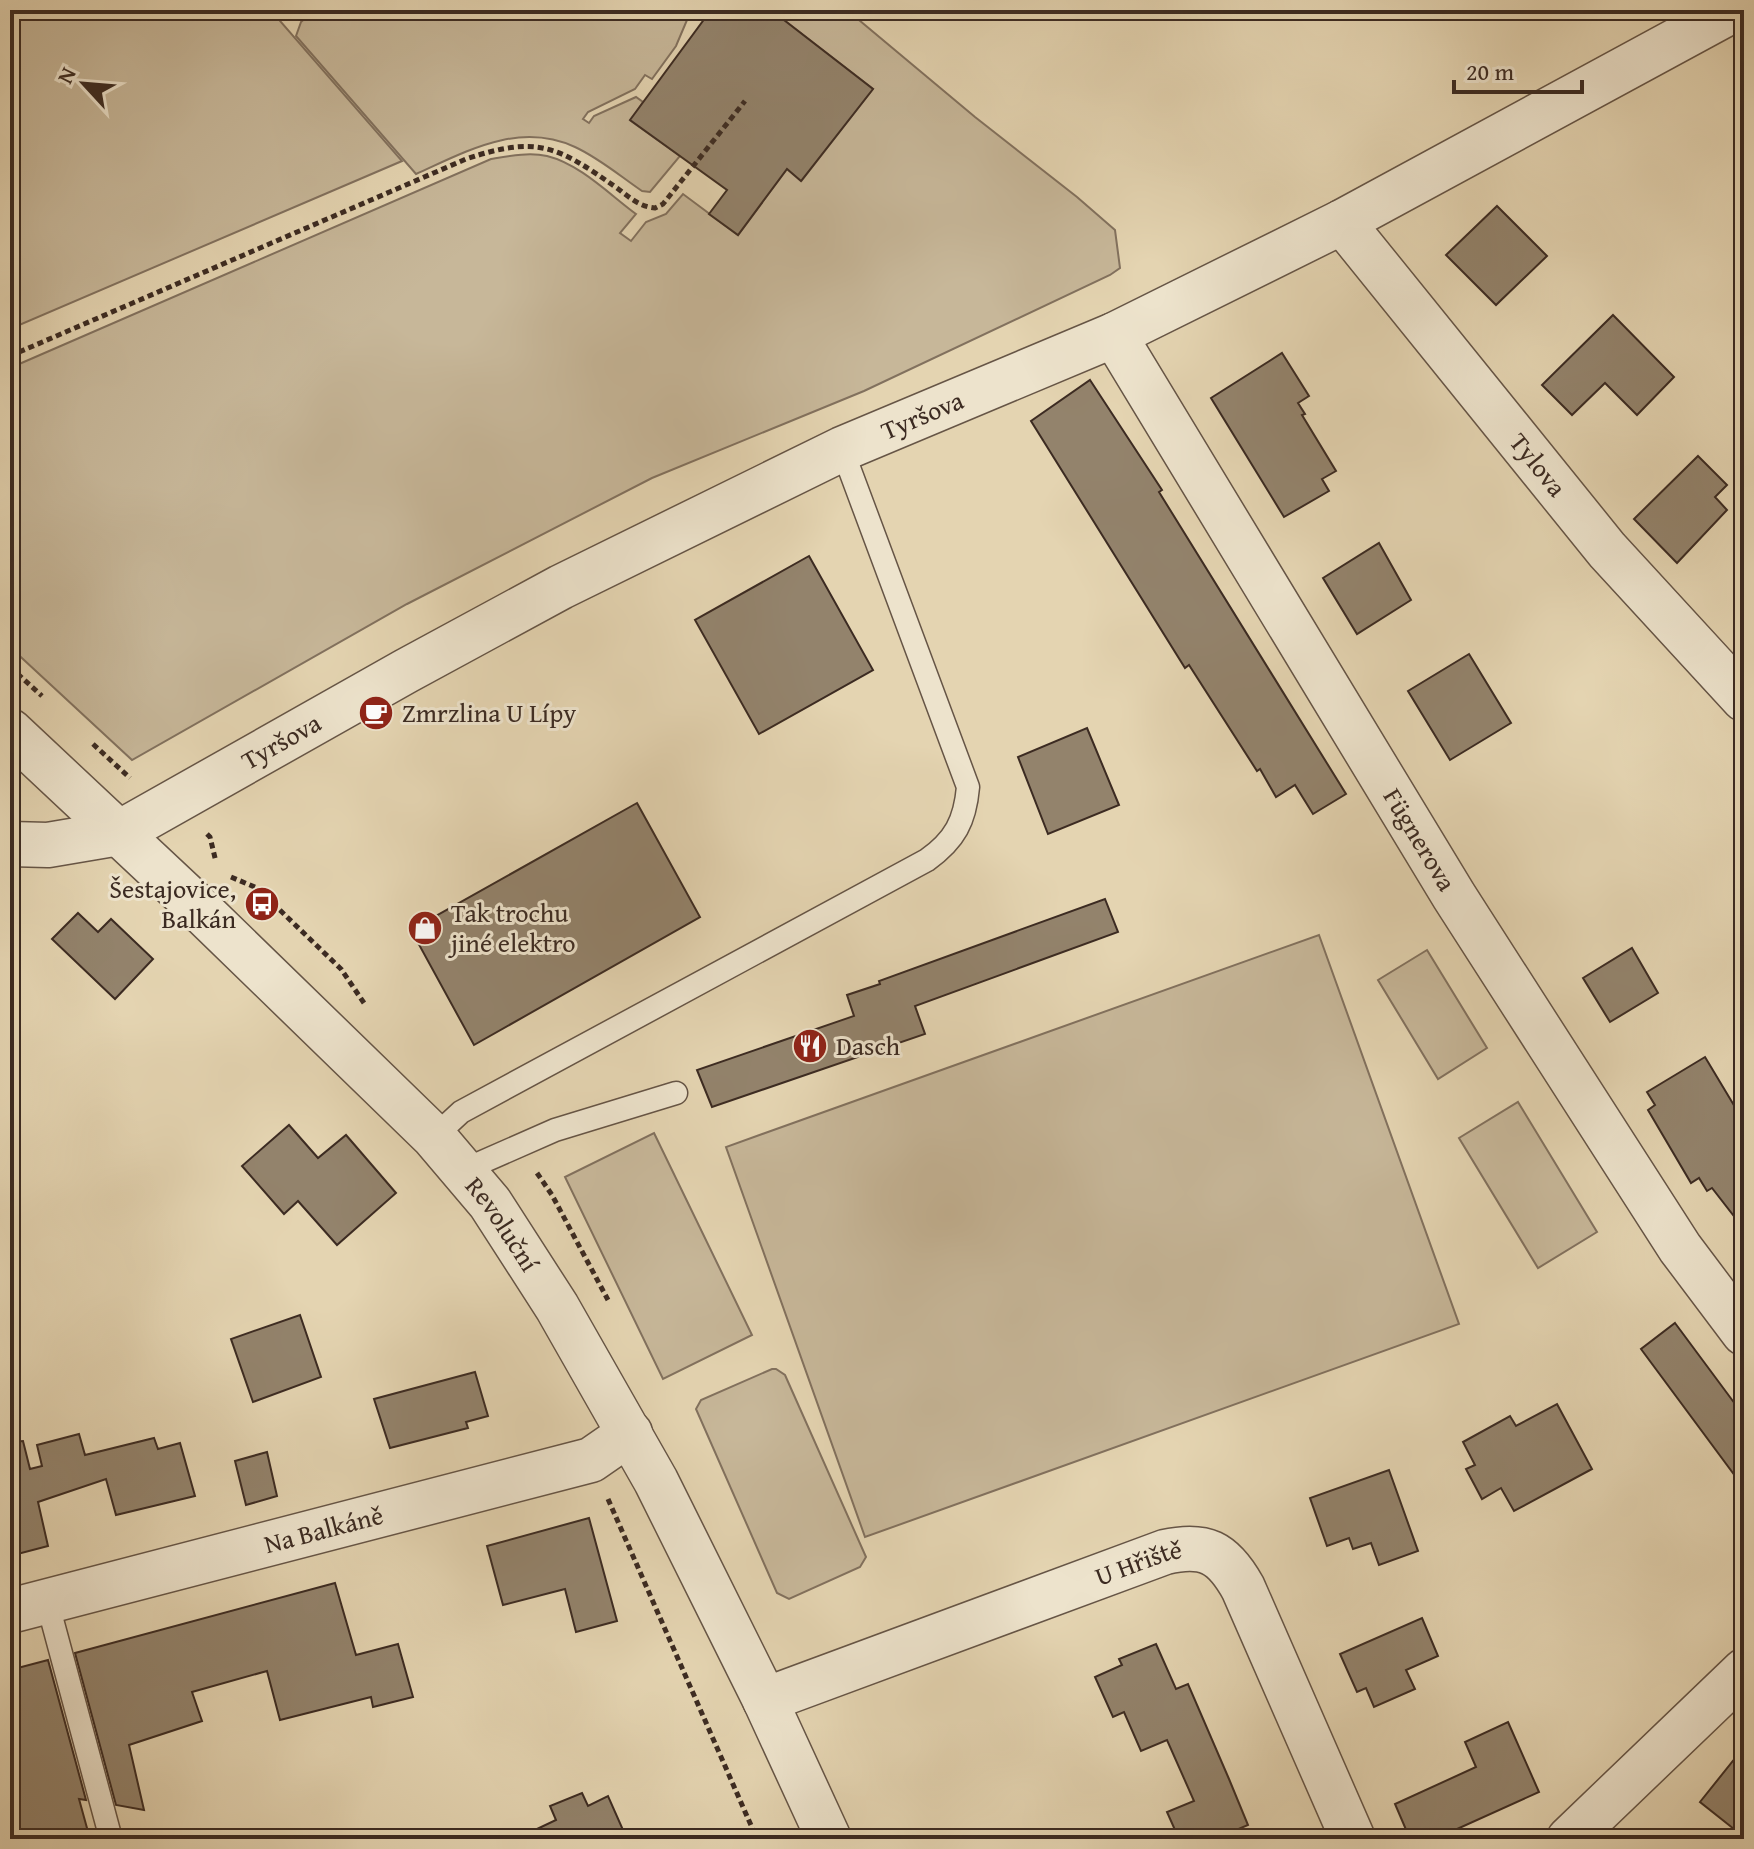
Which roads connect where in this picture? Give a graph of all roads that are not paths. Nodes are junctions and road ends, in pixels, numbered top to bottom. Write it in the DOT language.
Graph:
graph roads {
  1 [pos="1733,10"];
  2 [pos="1342,222"];
  3 [pos="1114,335"];
  4 [pos="842,449"];
  5 [pos="1744,699"];
  6 [pos="10,731"];
  7 [pos="119,833"];
  8 [pos="10,844"];
  9 [pos="676,1093"];
  10 [pos="434,1137"];
  11 [pos="464,1170"];
  12 [pos="1744,1333"];
  13 [pos="630,1433"];
  14 [pos="28,1606"];
  15 [pos="1744,1671"];
  16 [pos="765,1700"];
  17 [pos="111,1839"];
  18 [pos="829,1839"];
  19 [pos="1353,1839"];
  20 [pos="1569,1839"];
  1 -- 2 [label="street, Tyršova"];
  2 -- 3 [label="street, Tyršova"];
  2 -- 5 [label="street, Tylova"];
  3 -- 4 [label="street, Tyršova"];
  3 -- 12 [label="street, Fügnerova"];
  4 -- 7 [label="street, Tyršova"];
  4 -- 10 [label="lane"];
  6 -- 7 [label="street, Revoluční"];
  7 -- 8 [label="street, Tyršova"];
  7 -- 10 [label="street, Revoluční"];
  9 -- 11 [label="lane"];
  10 -- 11 [label="street, Revoluční"];
  11 -- 13 [label="street, Revoluční"];
  13 -- 14 [label="street, Na Balkáně"];
  13 -- 16 [label="street, Revoluční"];
  14 -- 17 [label="lane"];
  15 -- 20 [label="street"];
  16 -- 18 [label="street, Revoluční"];
  16 -- 19 [label="street, U Hřiště"];
}
